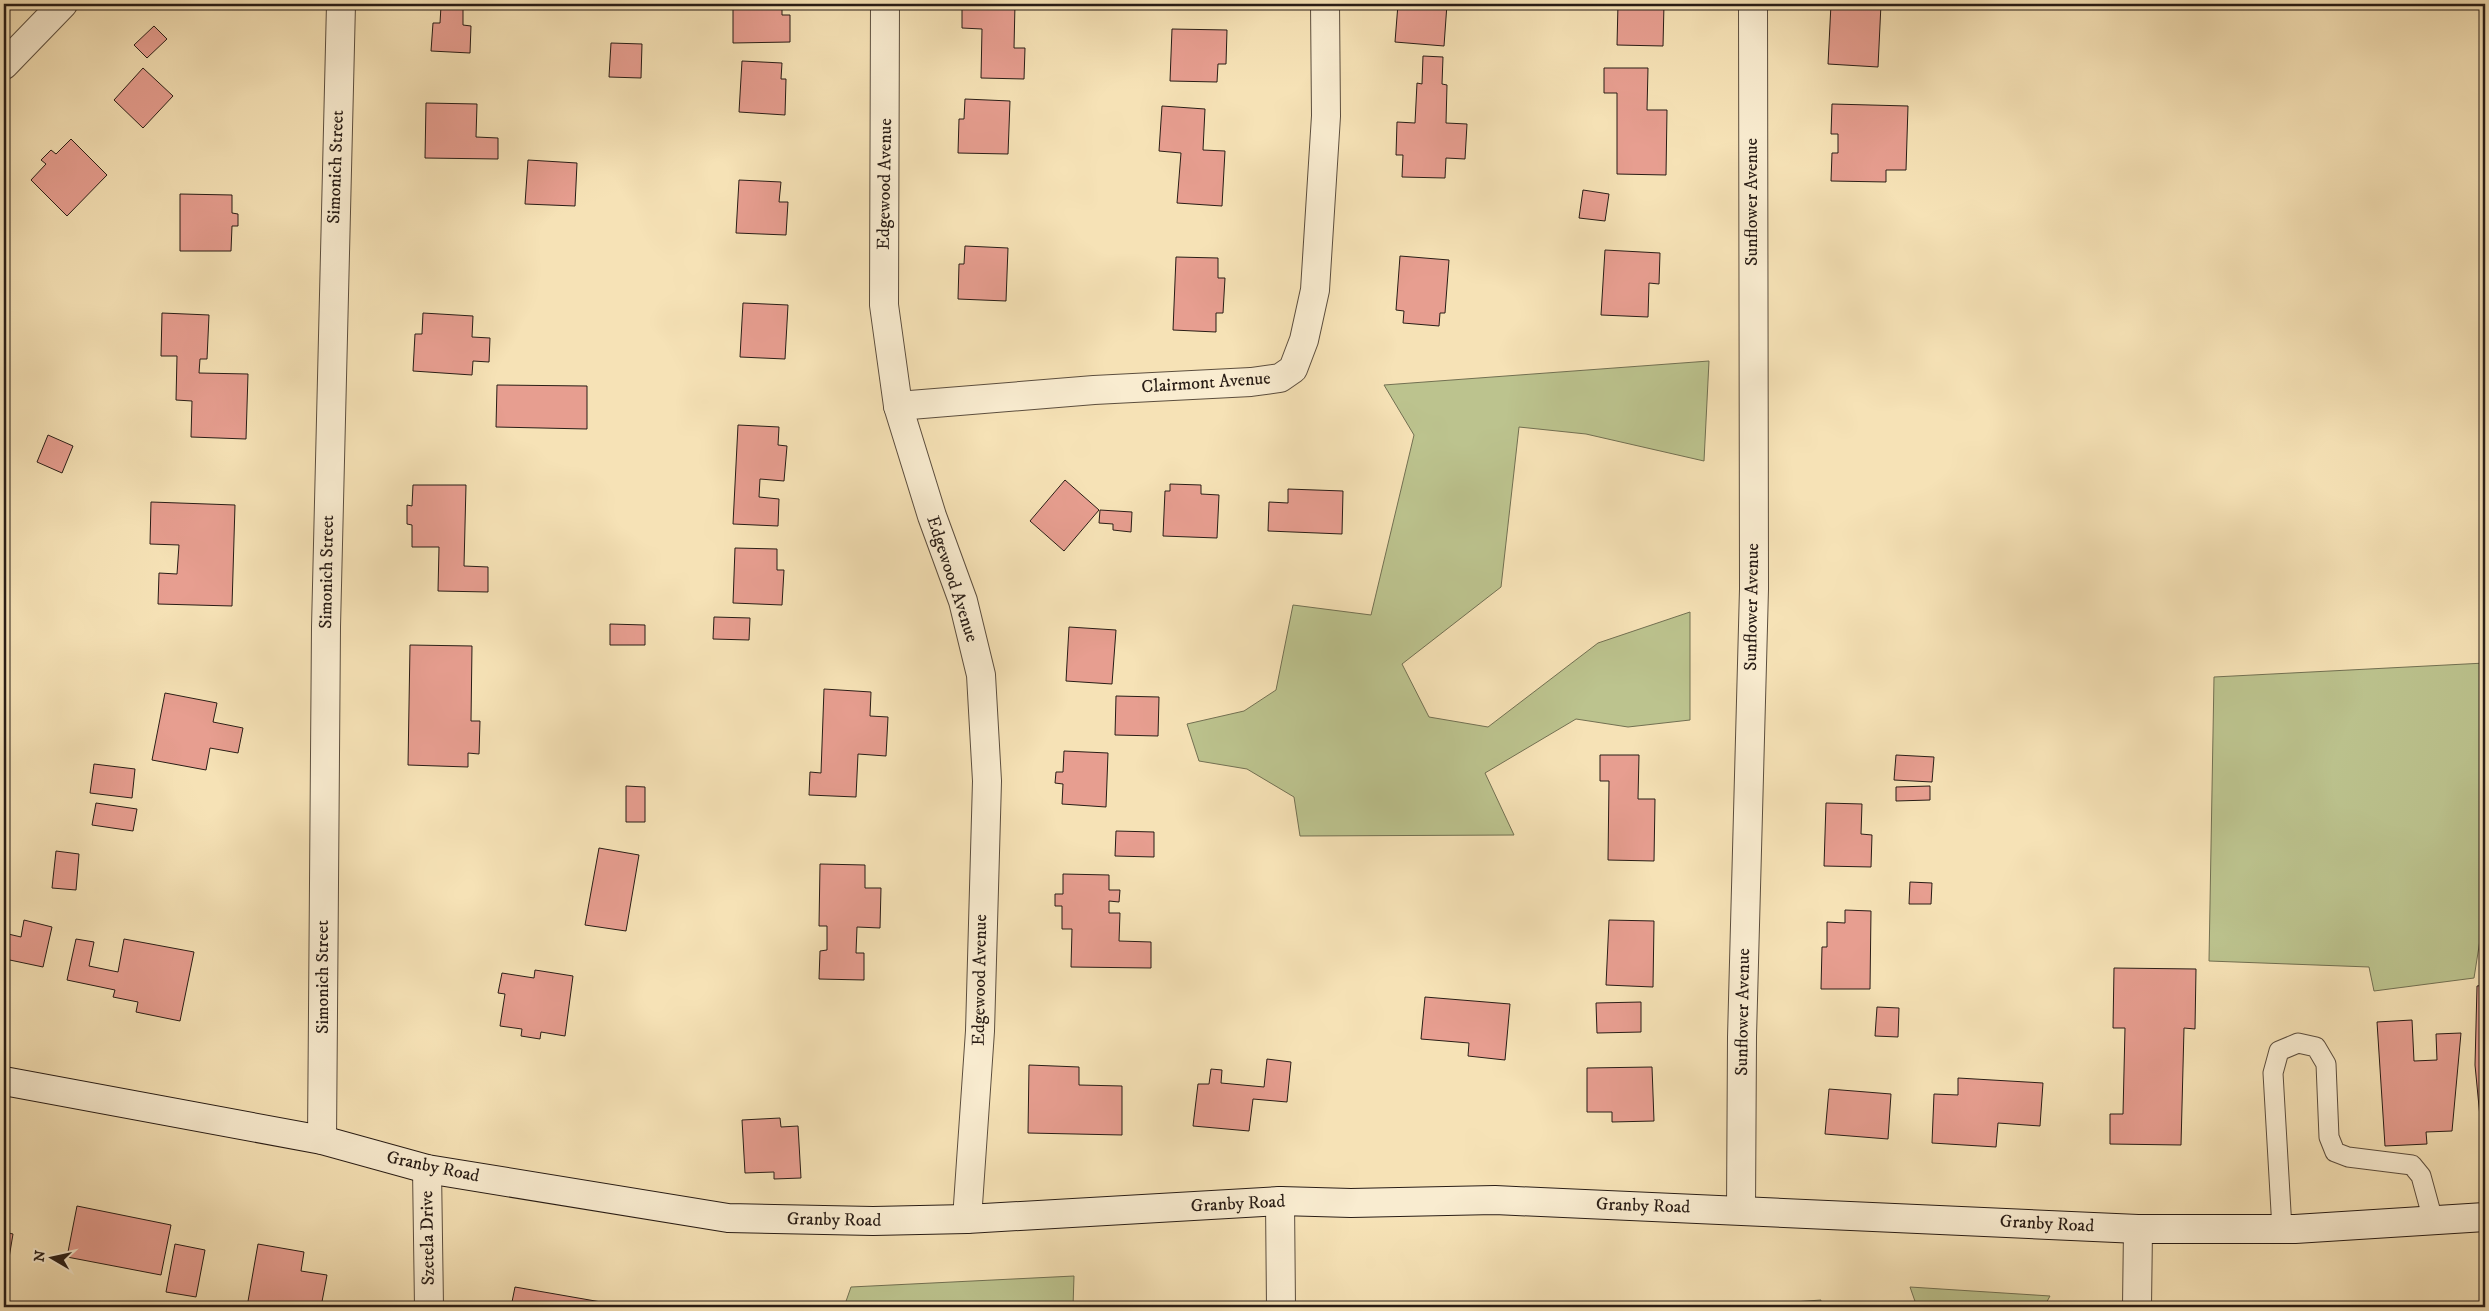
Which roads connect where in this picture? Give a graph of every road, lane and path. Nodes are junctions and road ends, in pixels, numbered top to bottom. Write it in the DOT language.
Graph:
graph roads {
  1 [pos="63,4"];
  2 [pos="341,4"];
  3 [pos="885,4"];
  4 [pos="1325,4"];
  5 [pos="1753,4"];
  6 [pos="4,65"];
  7 [pos="898,406"];
  8 [pos="4,1081"];
  9 [pos="322,1140"];
  10 [pos="427,1169"];
  11 [pos="1280,1201"];
  12 [pos="1741,1210"];
  13 [pos="2485,1217"];
  14 [pos="968,1219"];
  15 [pos="2433,1220"];
  16 [pos="2138,1229"];
  17 [pos="2282,1229"];
  18 [pos="429,1307"];
  19 [pos="1281,1307"];
  20 [pos="2138,1307"];
  1 -- 6 [label="street"];
  2 -- 9 [label="street, Simonich Street"];
  3 -- 7 [label="street, Edgewood Avenue"];
  4 -- 7 [label="street, Clairmont Avenue"];
  5 -- 12 [label="street, Sunflower Avenue"];
  7 -- 14 [label="street, Edgewood Avenue"];
  8 -- 9 [label="street, Granby Road"];
  9 -- 10 [label="street, Granby Road"];
  10 -- 14 [label="street, Granby Road"];
  10 -- 18 [label="street, Szetela Drive"];
  11 -- 12 [label="street, Granby Road"];
  11 -- 14 [label="street, Granby Road"];
  11 -- 19 [label="street"];
  12 -- 16 [label="street, Granby Road"];
  13 -- 15 [label="street, Granby Road"];
  15 -- 17 [label="street, Granby Road"];
  15 -- 17 [label="lane"];
  16 -- 17 [label="street, Granby Road"];
  16 -- 20 [label="street"];
}
